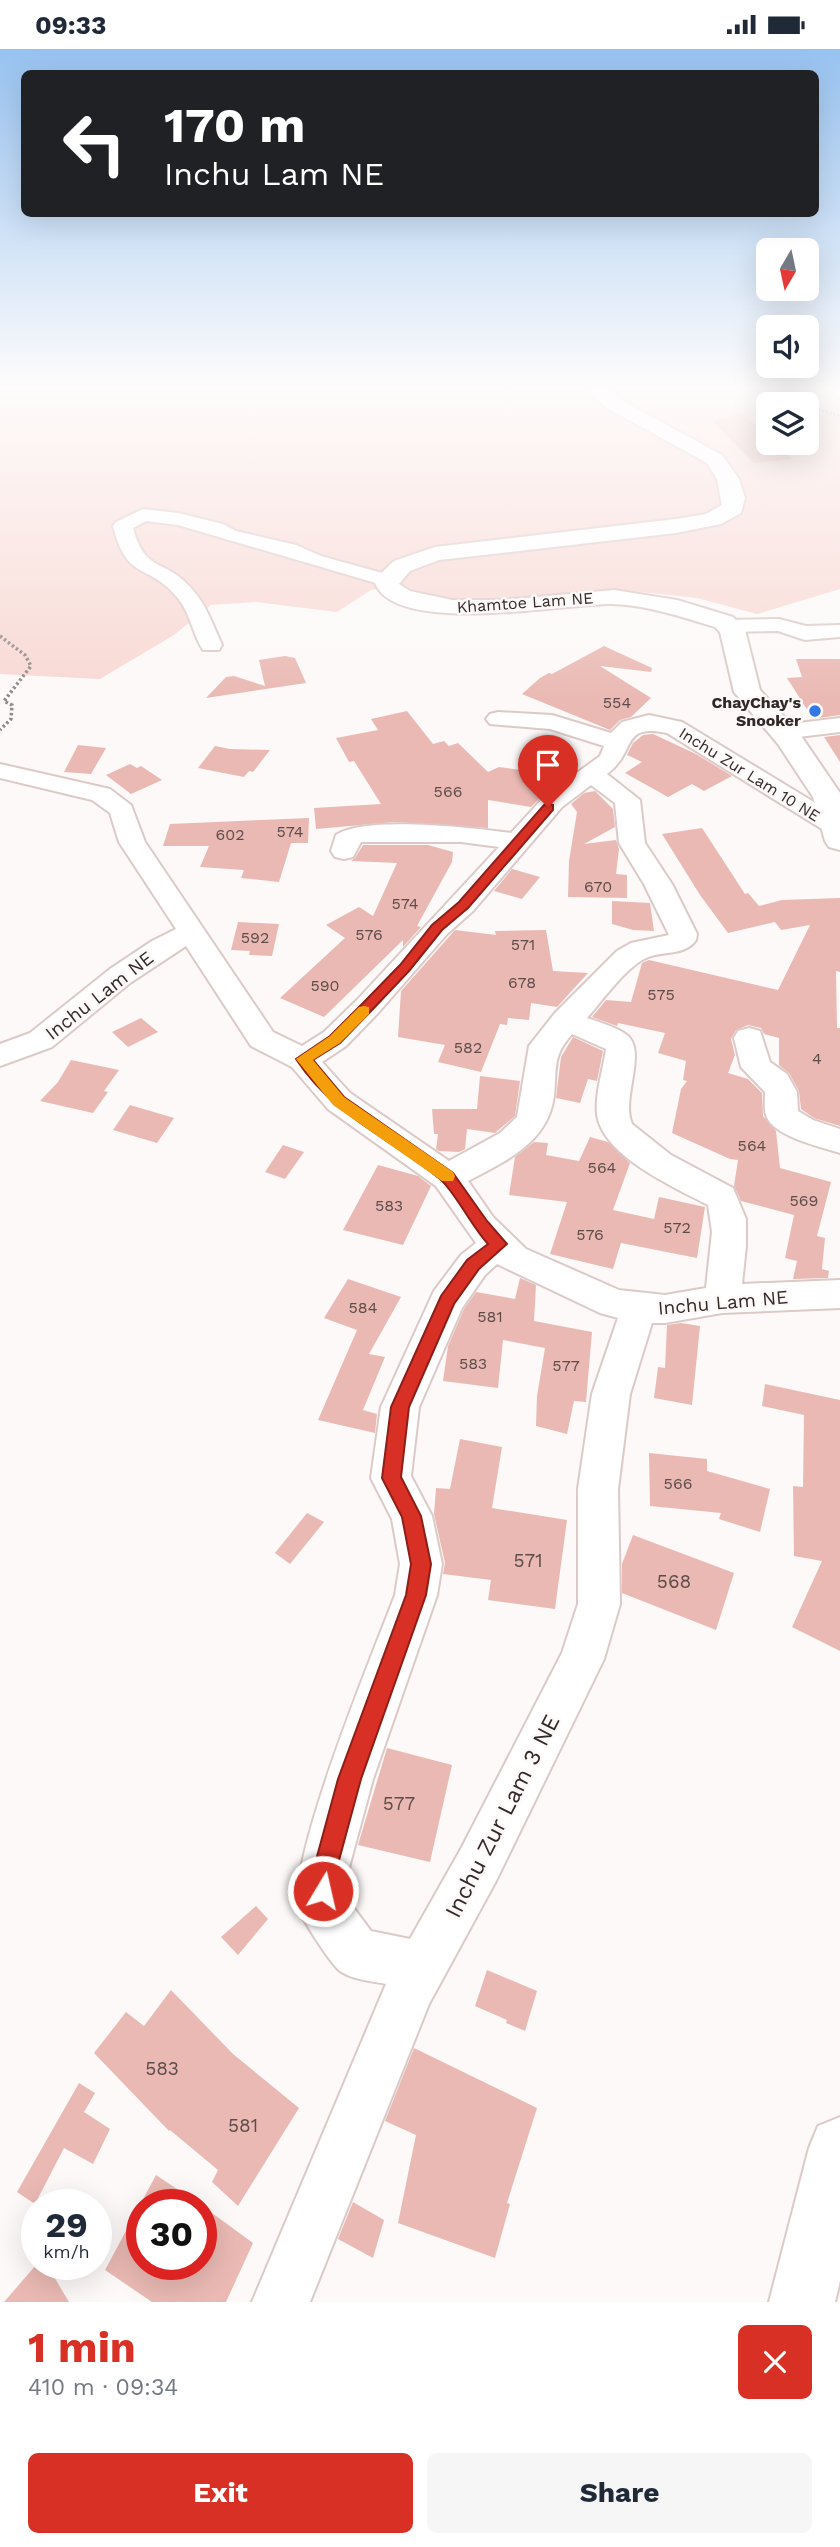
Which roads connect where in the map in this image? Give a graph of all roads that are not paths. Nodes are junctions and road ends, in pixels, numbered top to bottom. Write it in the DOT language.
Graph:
graph roads {
  1 [pos="732,490"];
  2 [pos="386,580"];
  3 [pos="729,626"];
  4 [pos="840,631"];
  5 [pos="211,645"];
  6 [pos="498,719"];
  7 [pos="840,725"];
  8 [pos="782,732"];
  9 [pos="617,742"];
  10 [pos="0,771"];
  11 [pos="592,774"];
  12 [pos="834,797"];
  13 [pos="838,834"];
  14 [pos="516,842"];
  15 [pos="344,851"];
  16 [pos="191,933"];
  17 [pos="566,1020"];
  18 [pos="749,1038"];
  19 [pos="0,1056"];
  20 [pos="303,1059"];
  21 [pos="840,1140"];
  22 [pos="448,1177"];
  23 [pos="498,1244"];
  24 [pos="840,1294"];
  25 [pos="722,1299"];
  26 [pos="639,1308"];
  27 [pos="423,1967"];
  28 [pos="840,2148"];
  29 [pos="281,2302"];
  30 [pos="802,2302"];
  1 -- 2 [label="main road"];
  2 -- 3 [label="main road, Khamtoe Lam NE"];
  2 -- 5 [label="street"];
  3 -- 4 [label="street"];
  3 -- 8 [label="main road"];
  6 -- 9 [label="street"];
  7 -- 8 [label="street"];
  8 -- 12 [label="main road"];
  9 -- 11 [label="street, Inchu Zur Lam 10 NE"];
  9 -- 13 [label="street, Inchu Zur Lam 10 NE"];
  10 -- 16 [label="street"];
  11 -- 14 [label="street, Inchu Zur Lam 10 NE"];
  11 -- 17 [label="street"];
  12 -- 13 [label="main road"];
  14 -- 15 [label="street"];
  14 -- 20 [label="street, Inchu Zur Lam 10 NE"];
  16 -- 19 [label="street, Inchu Lam NE"];
  16 -- 20 [label="street, Inchu Lam NE"];
  17 -- 22 [label="street"];
  17 -- 25 [label="street"];
  18 -- 21 [label="street"];
  20 -- 22 [label="street, Inchu Lam NE"];
  22 -- 23 [label="street, Inchu Lam NE"];
  23 -- 26 [label="street, Inchu Lam NE"];
  23 -- 27 [label="street"];
  24 -- 25 [label="street, Inchu Lam NE"];
  25 -- 26 [label="street, Inchu Lam NE"];
  26 -- 27 [label="street, Inchu Zur Lam 3 NE"];
  27 -- 29 [label="street, Inchu Zur Lam 3 NE"];
  28 -- 30 [label="main road"];
}
